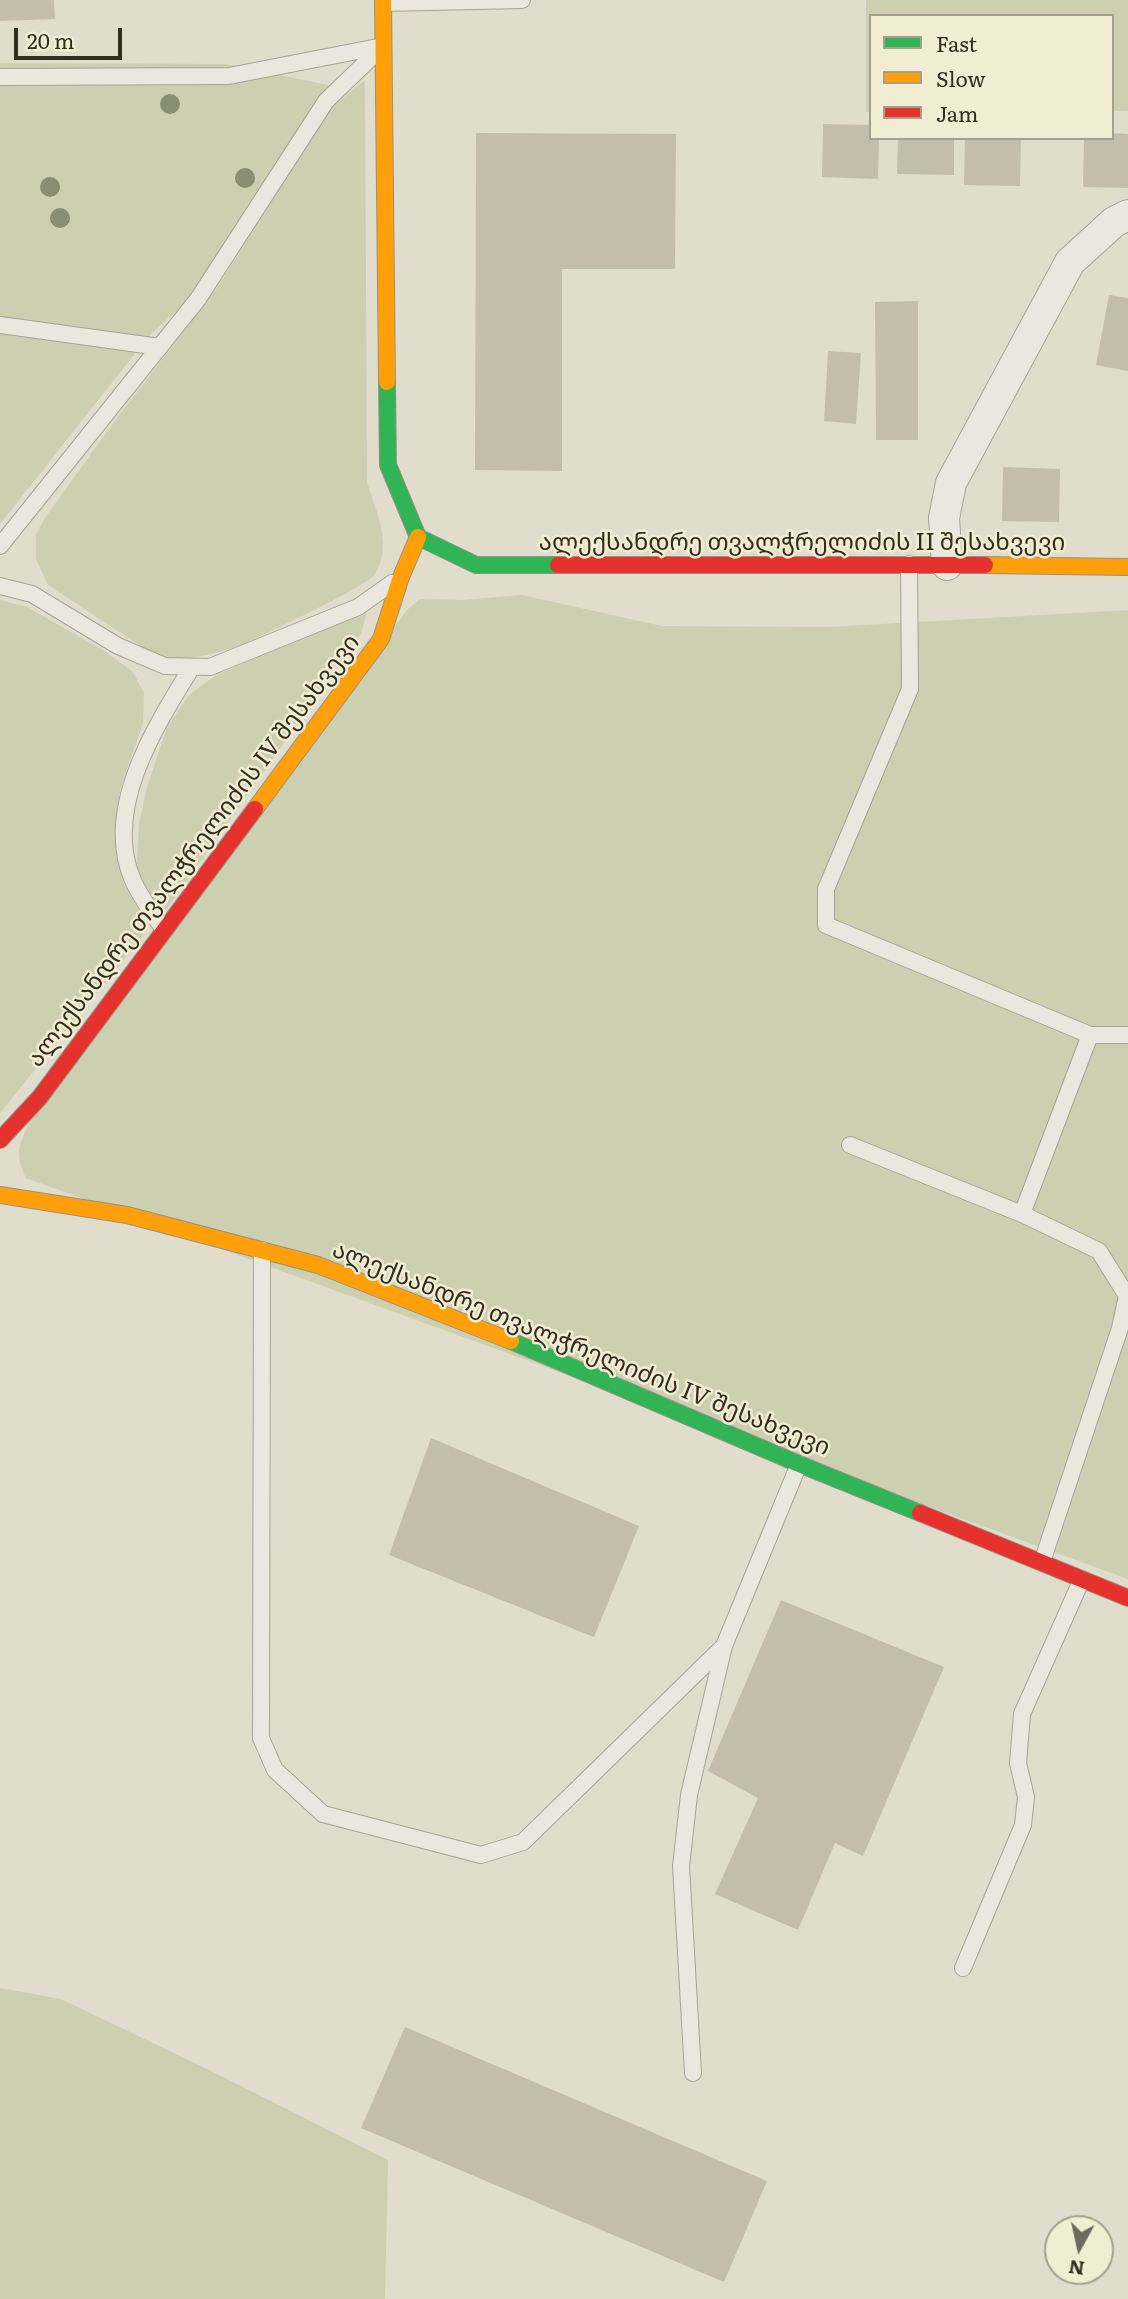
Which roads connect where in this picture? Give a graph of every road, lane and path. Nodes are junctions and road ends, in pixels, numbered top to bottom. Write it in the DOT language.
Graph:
graph roads {
  1 [pos="522,0"];
  2 [pos="383,1"];
  3 [pos="383,46"];
  4 [pos="0,77"];
  5 [pos="1128,215"];
  6 [pos="0,325"];
  7 [pos="160,347"];
  8 [pos="418,537"];
  9 [pos="0,545"];
  10 [pos="909,564"];
  11 [pos="947,565"];
  12 [pos="1128,567"];
  13 [pos="401,577"];
  14 [pos="0,586"];
  15 [pos="192,667"];
  16 [pos="164,931"];
  17 [pos="1090,1035"];
  18 [pos="1128,1035"];
  19 [pos="0,1140"];
  20 [pos="850,1145"];
  21 [pos="0,1195"];
  22 [pos="1022,1214"];
  23 [pos="262,1250"];
  24 [pos="799,1464"];
  25 [pos="1042,1562"];
  26 [pos="1082,1579"];
  27 [pos="1128,1598"];
  28 [pos="724,1646"];
  29 [pos="962,1968"];
  30 [pos="693,2073"];
  1 -- 2 [label="lane"];
  2 -- 3 [label="street"];
  3 -- 4 [label="lane"];
  3 -- 7 [label="lane"];
  3 -- 8 [label="street"];
  5 -- 11 [label="street"];
  6 -- 7 [label="lane"];
  7 -- 9 [label="lane"];
  8 -- 10 [label="street, ალექსანდრე თვალჭრელიძის II შესახვევი"];
  8 -- 13 [label="street, ალექსანდრე თვალჭრელიძის IV შესახვევი"];
  10 -- 11 [label="street, ალექსანდრე თვალჭრელიძის II შესახვევი"];
  10 -- 17 [label="lane"];
  11 -- 12 [label="street, ალექსანდრე თვალჭრელიძის II შესახვევი"];
  13 -- 15 [label="lane"];
  13 -- 16 [label="street, ალექსანდრე თვალჭრელიძის IV შესახვევი"];
  14 -- 15 [label="lane"];
  15 -- 16 [label="lane"];
  16 -- 19 [label="street, ალექსანდრე თვალჭრელიძის IV შესახვევი"];
  17 -- 18 [label="lane"];
  17 -- 22 [label="lane"];
  20 -- 22 [label="lane"];
  21 -- 23 [label="street, ალექსანდრე თვალჭრელიძის IV შესახვევი"];
  22 -- 25 [label="lane"];
  23 -- 24 [label="street, ალექსანდრე თვალჭრელიძის IV შესახვევი"];
  23 -- 28 [label="lane"];
  24 -- 25 [label="street, ალექსანდრე თვალჭრელიძის IV შესახვევი"];
  24 -- 28 [label="lane"];
  25 -- 26 [label="street, ალექსანდრე თვალჭრელიძის IV შესახვევი"];
  26 -- 27 [label="street, ალექსანდრე თვალჭრელიძის IV შესახვევი"];
  26 -- 29 [label="lane"];
  28 -- 30 [label="lane"];
}
